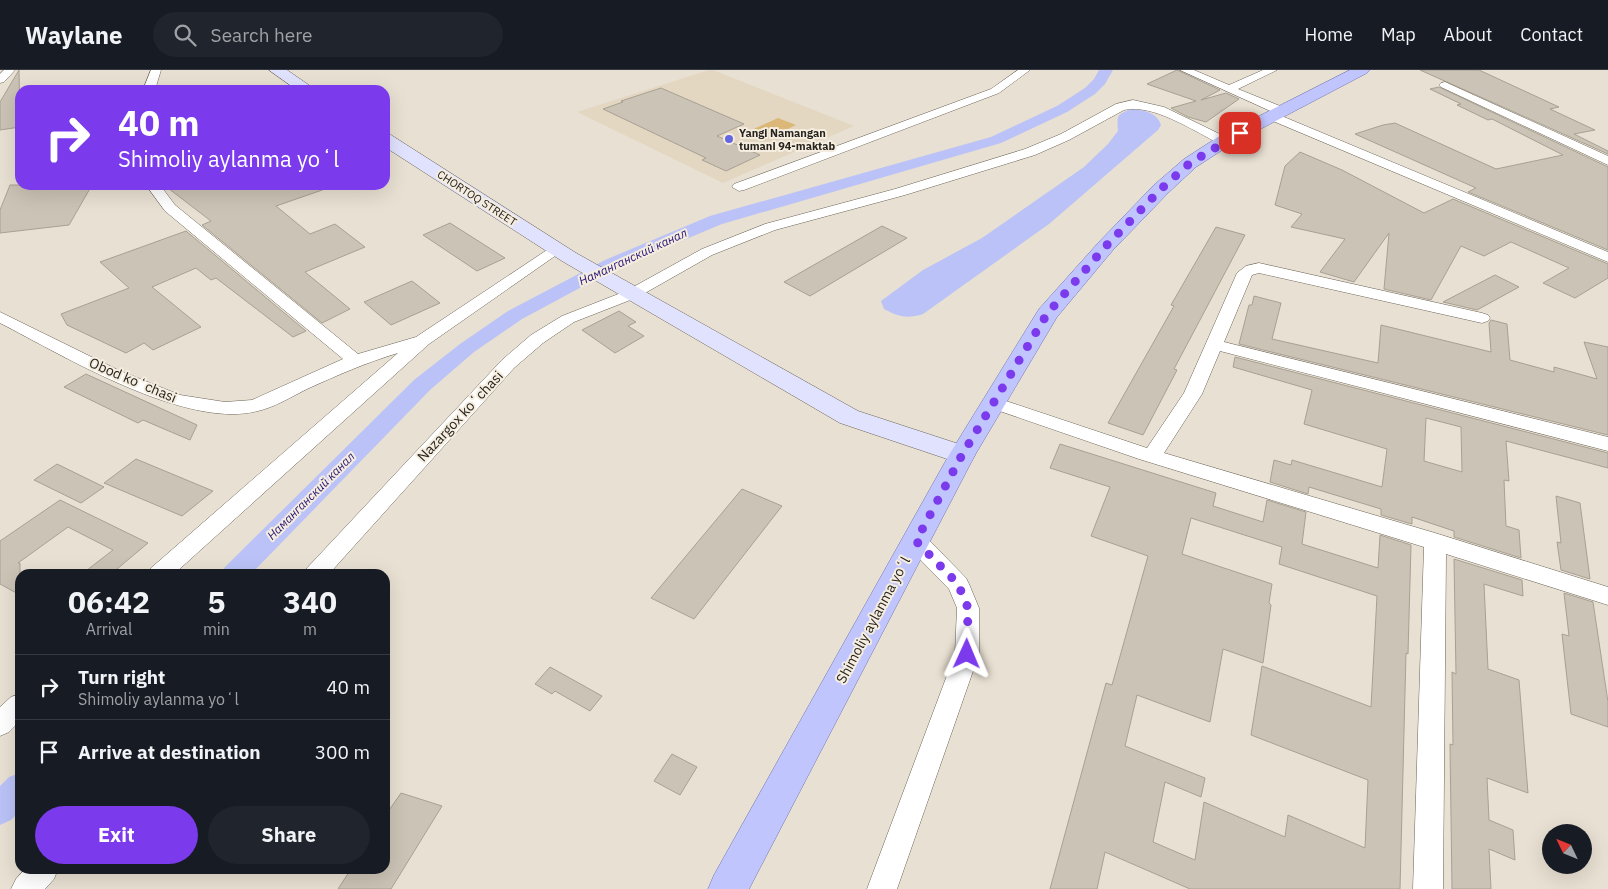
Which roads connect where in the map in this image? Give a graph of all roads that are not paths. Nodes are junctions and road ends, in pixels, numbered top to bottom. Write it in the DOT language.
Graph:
graph roads {
  1 [pos="10,70"];
  2 [pos="156,70"];
  3 [pos="277,70"];
  4 [pos="1025,70"];
  5 [pos="1185,70"];
  6 [pos="1272,70"];
  7 [pos="1362,70"];
  8 [pos="0,80"];
  9 [pos="151,85"];
  10 [pos="300,85"];
  11 [pos="1445,86"];
  12 [pos="1228,88"];
  13 [pos="1277,113"];
  14 [pos="1224,141"];
  15 [pos="390,142"];
  16 [pos="1608,161"];
  17 [pos="739,187"];
  18 [pos="157,190"];
  19 [pos="564,253"];
  20 [pos="1608,257"];
  21 [pos="629,291"];
  22 [pos="0,317"];
  23 [pos="1482,318"];
  24 [pos="423,340"];
  25 [pos="1215,345"];
  26 [pos="355,360"];
  27 [pos="994,403"];
  28 [pos="1608,444"];
  29 [pos="962,455"];
  30 [pos="1152,456"];
  31 [pos="916,541"];
  32 [pos="1435,541"];
  33 [pos="165,569"];
  34 [pos="320,569"];
  35 [pos="1608,596"];
  36 [pos="15,710"];
  37 [pos="0,724"];
  38 [pos="40,874"];
  39 [pos="26,889"];
  40 [pos="728,889"];
  41 [pos="882,889"];
  42 [pos="1428,889"];
  1 -- 8 [label="street"];
  2 -- 9 [label="street"];
  3 -- 10 [label="main road"];
  4 -- 17 [label="street"];
  5 -- 12 [label="street"];
  6 -- 12 [label="street"];
  7 -- 13 [label="main road, Shimoliy aylanma yoʻl"];
  11 -- 16 [label="street"];
  12 -- 13 [label="street"];
  13 -- 14 [label="main road, Shimoliy aylanma yoʻl"];
  13 -- 20 [label="street"];
  14 -- 21 [label="street, Nazargox koʻchasi"];
  14 -- 27 [label="main road, Shimoliy aylanma yoʻl"];
  15 -- 19 [label="main road, CHORTOQ STREET"];
  18 -- 26 [label="street"];
  19 -- 21 [label="main road, CHORTOQ STREET"];
  19 -- 24 [label="street"];
  21 -- 29 [label="main road, CHORTOQ STREET"];
  21 -- 34 [label="street, Nazargox koʻchasi"];
  22 -- 26 [label="street, Obod koʻchasi"];
  23 -- 25 [label="street"];
  24 -- 26 [label="street, Obod koʻchasi"];
  24 -- 33 [label="street"];
  25 -- 28 [label="street"];
  25 -- 30 [label="street"];
  27 -- 29 [label="main road, Shimoliy aylanma yoʻl"];
  27 -- 30 [label="street"];
  29 -- 31 [label="main road, Shimoliy aylanma yoʻl"];
  30 -- 32 [label="street"];
  31 -- 40 [label="main road, Shimoliy aylanma yoʻl"];
  31 -- 41 [label="street"];
  32 -- 35 [label="street"];
  32 -- 42 [label="street"];
  36 -- 37 [label="street"];
  38 -- 39 [label="street"];
}
